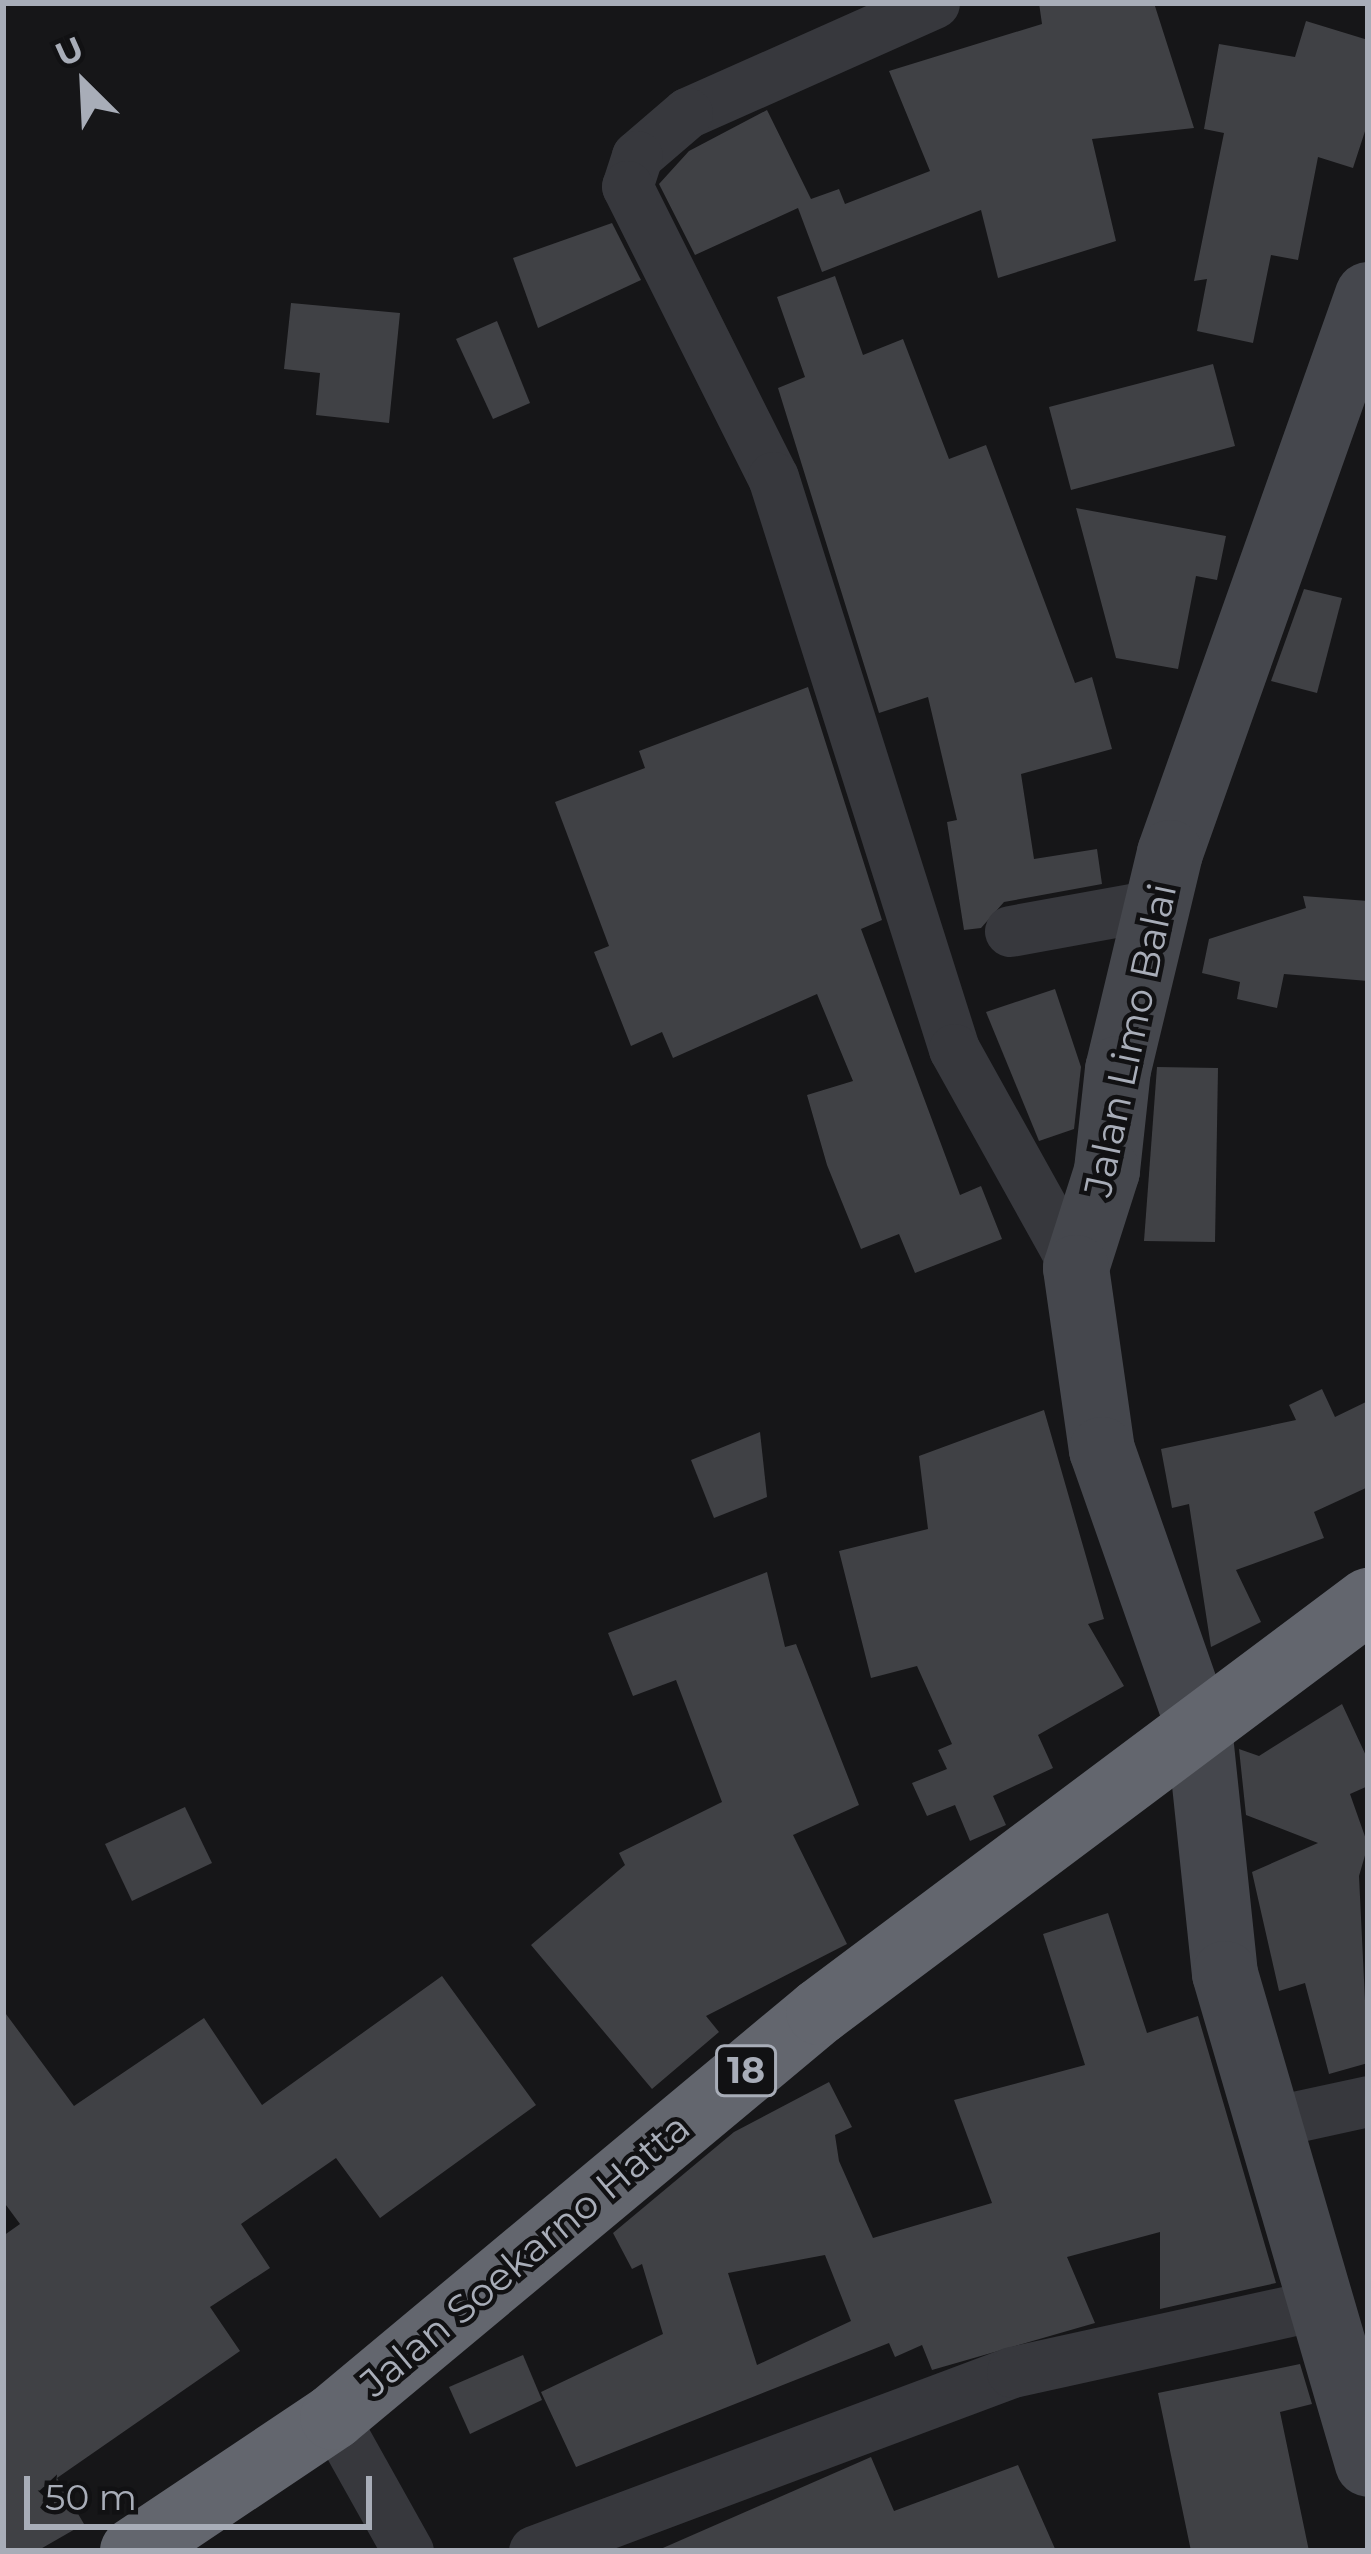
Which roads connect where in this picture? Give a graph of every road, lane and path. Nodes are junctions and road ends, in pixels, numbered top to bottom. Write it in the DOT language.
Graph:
graph roads {
  1 [pos="934,3"];
  2 [pos="1368,296"];
  3 [pos="1159,904"];
  4 [pos="1010,931"];
  5 [pos="1076,1268"];
  6 [pos="1368,1601"];
  7 [pos="1199,1726"];
  8 [pos="1368,2101"];
  9 [pos="1267,2123"];
  10 [pos="1316,2305"];
  11 [pos="332,2417"];
  12 [pos="1368,2464"];
  13 [pos="133,2551"];
  14 [pos="408,2551"];
  15 [pos="534,2551"];
  1 -- 5 [label="street"];
  2 -- 3 [label="street, Jalan Limo Balai"];
  3 -- 4 [label="street"];
  3 -- 5 [label="street, Jalan Limo Balai"];
  5 -- 7 [label="street, Jalan Limo Balai"];
  6 -- 7 [label="highway, Jalan Soekarno Hatta / 18"];
  7 -- 9 [label="street, Jalan Limo Balai"];
  7 -- 11 [label="highway, Jalan Soekarno Hatta / 18"];
  8 -- 9 [label="street"];
  9 -- 10 [label="street, Jalan Limo Balai"];
  10 -- 12 [label="street, Jalan Limo Balai"];
  10 -- 15 [label="street"];
  11 -- 13 [label="highway, Jalan Soekarno Hatta / 18"];
  11 -- 14 [label="street"];
}
